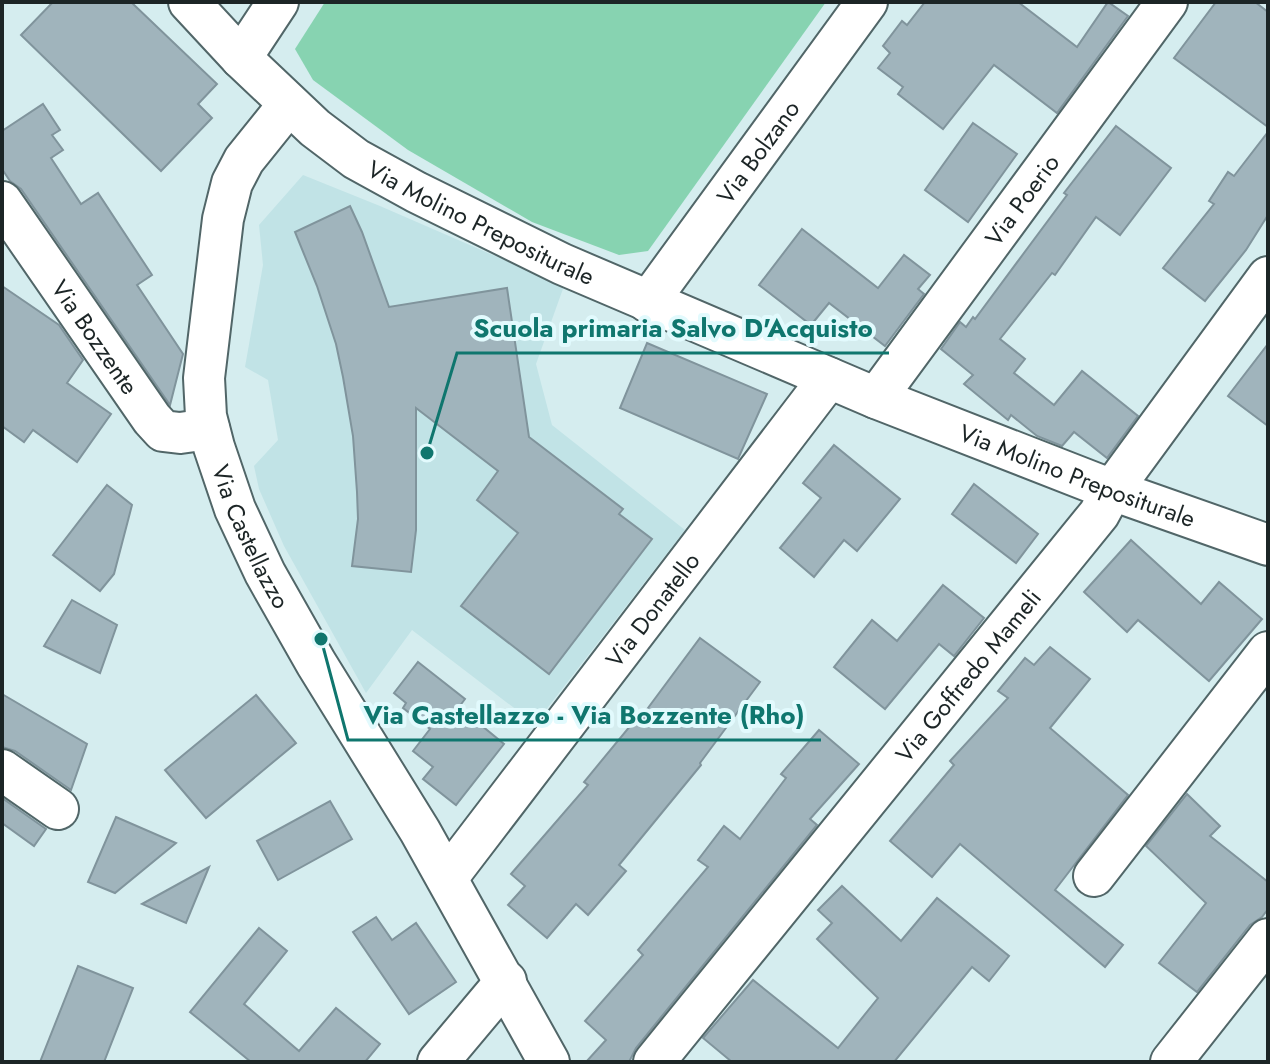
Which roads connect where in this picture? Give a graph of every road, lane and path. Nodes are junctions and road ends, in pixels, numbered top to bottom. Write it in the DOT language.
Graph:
graph roads {
  1 [pos="189,2"];
  2 [pos="278,2"];
  3 [pos="867,2"];
  4 [pos="1167,2"];
  5 [pos="241,58"];
  6 [pos="289,104"];
  7 [pos="2,202"];
  8 [pos="1268,277"];
  9 [pos="648,302"];
  10 [pos="829,378"];
  11 [pos="876,398"];
  12 [pos="209,429"];
  13 [pos="1112,490"];
  14 [pos="1268,545"];
  15 [pos="1268,652"];
  16 [pos="2,770"];
  17 [pos="58,809"];
  18 [pos="1094,876"];
  19 [pos="447,878"];
  20 [pos="1268,939"];
  21 [pos="506,981"];
  22 [pos="438,1062"];
  23 [pos="549,1062"];
  24 [pos="654,1062"];
  25 [pos="1171,1062"];
  1 -- 5 [label="street, Via Molino Prepositurale"];
  2 -- 5 [label="street"];
  3 -- 9 [label="street, Via Bolzano"];
  4 -- 11 [label="street, Via Poerio"];
  5 -- 6 [label="street, Via Molino Prepositurale"];
  6 -- 9 [label="street, Via Molino Prepositurale"];
  6 -- 12 [label="street, Via Castellazzo"];
  7 -- 12 [label="street, Via Bozzente"];
  8 -- 13 [label="street, Via Goffredo Mameli"];
  9 -- 10 [label="street, Via Molino Prepositurale"];
  10 -- 11 [label="street, Via Molino Prepositurale"];
  10 -- 19 [label="street, Via Donatello"];
  11 -- 13 [label="street, Via Molino Prepositurale"];
  12 -- 19 [label="street, Via Castellazzo"];
  13 -- 14 [label="street, Via Molino Prepositurale"];
  13 -- 24 [label="street, Via Goffredo Mameli"];
  15 -- 18 [label="street"];
  16 -- 17 [label="street"];
  19 -- 21 [label="street, Via Castellazzo"];
  20 -- 25 [label="street"];
  21 -- 22 [label="street"];
  21 -- 23 [label="street, Via Castellazzo"];
}
